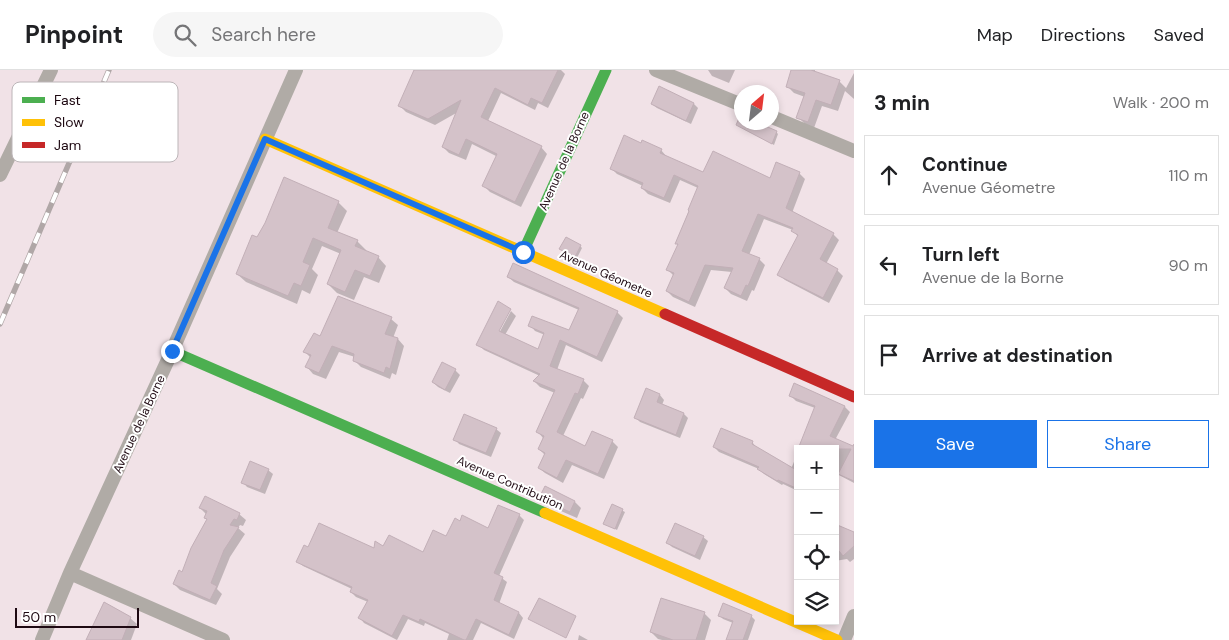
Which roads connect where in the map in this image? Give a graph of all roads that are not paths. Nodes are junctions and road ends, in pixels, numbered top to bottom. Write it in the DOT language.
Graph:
graph roads {
  1 [pos="51,70"];
  2 [pos="296,70"];
  3 [pos="606,70"];
  4 [pos="656,70"];
  5 [pos="45,82"];
  6 [pos="734,102"];
  7 [pos="779,120"];
  8 [pos="265,139"];
  9 [pos="12,150"];
  10 [pos="854,151"];
  11 [pos="0,175"];
  12 [pos="523,252"];
  13 [pos="172,351"];
  14 [pos="854,396"];
  15 [pos="70,573"];
  16 [pos="854,616"];
  17 [pos="42,640"];
  18 [pos="224,640"];
  19 [pos="837,640"];
  20 [pos="844,640"];
  1 -- 5 [label="street"];
  2 -- 8 [label="street, Avenue de la Borne"];
  3 -- 12 [label="street, Avenue de la Borne"];
  4 -- 6 [label="street"];
  7 -- 10 [label="street"];
  8 -- 12 [label="street, Avenue Géometre"];
  8 -- 13 [label="street, Avenue de la Borne"];
  9 -- 11 [label="street"];
  12 -- 14 [label="street, Avenue Géometre"];
  13 -- 15 [label="street, Avenue de la Borne"];
  13 -- 19 [label="street, Avenue Contribution"];
  15 -- 17 [label="street, Avenue de la Borne"];
  15 -- 18 [label="street"];
  16 -- 20 [label="street"];
}
